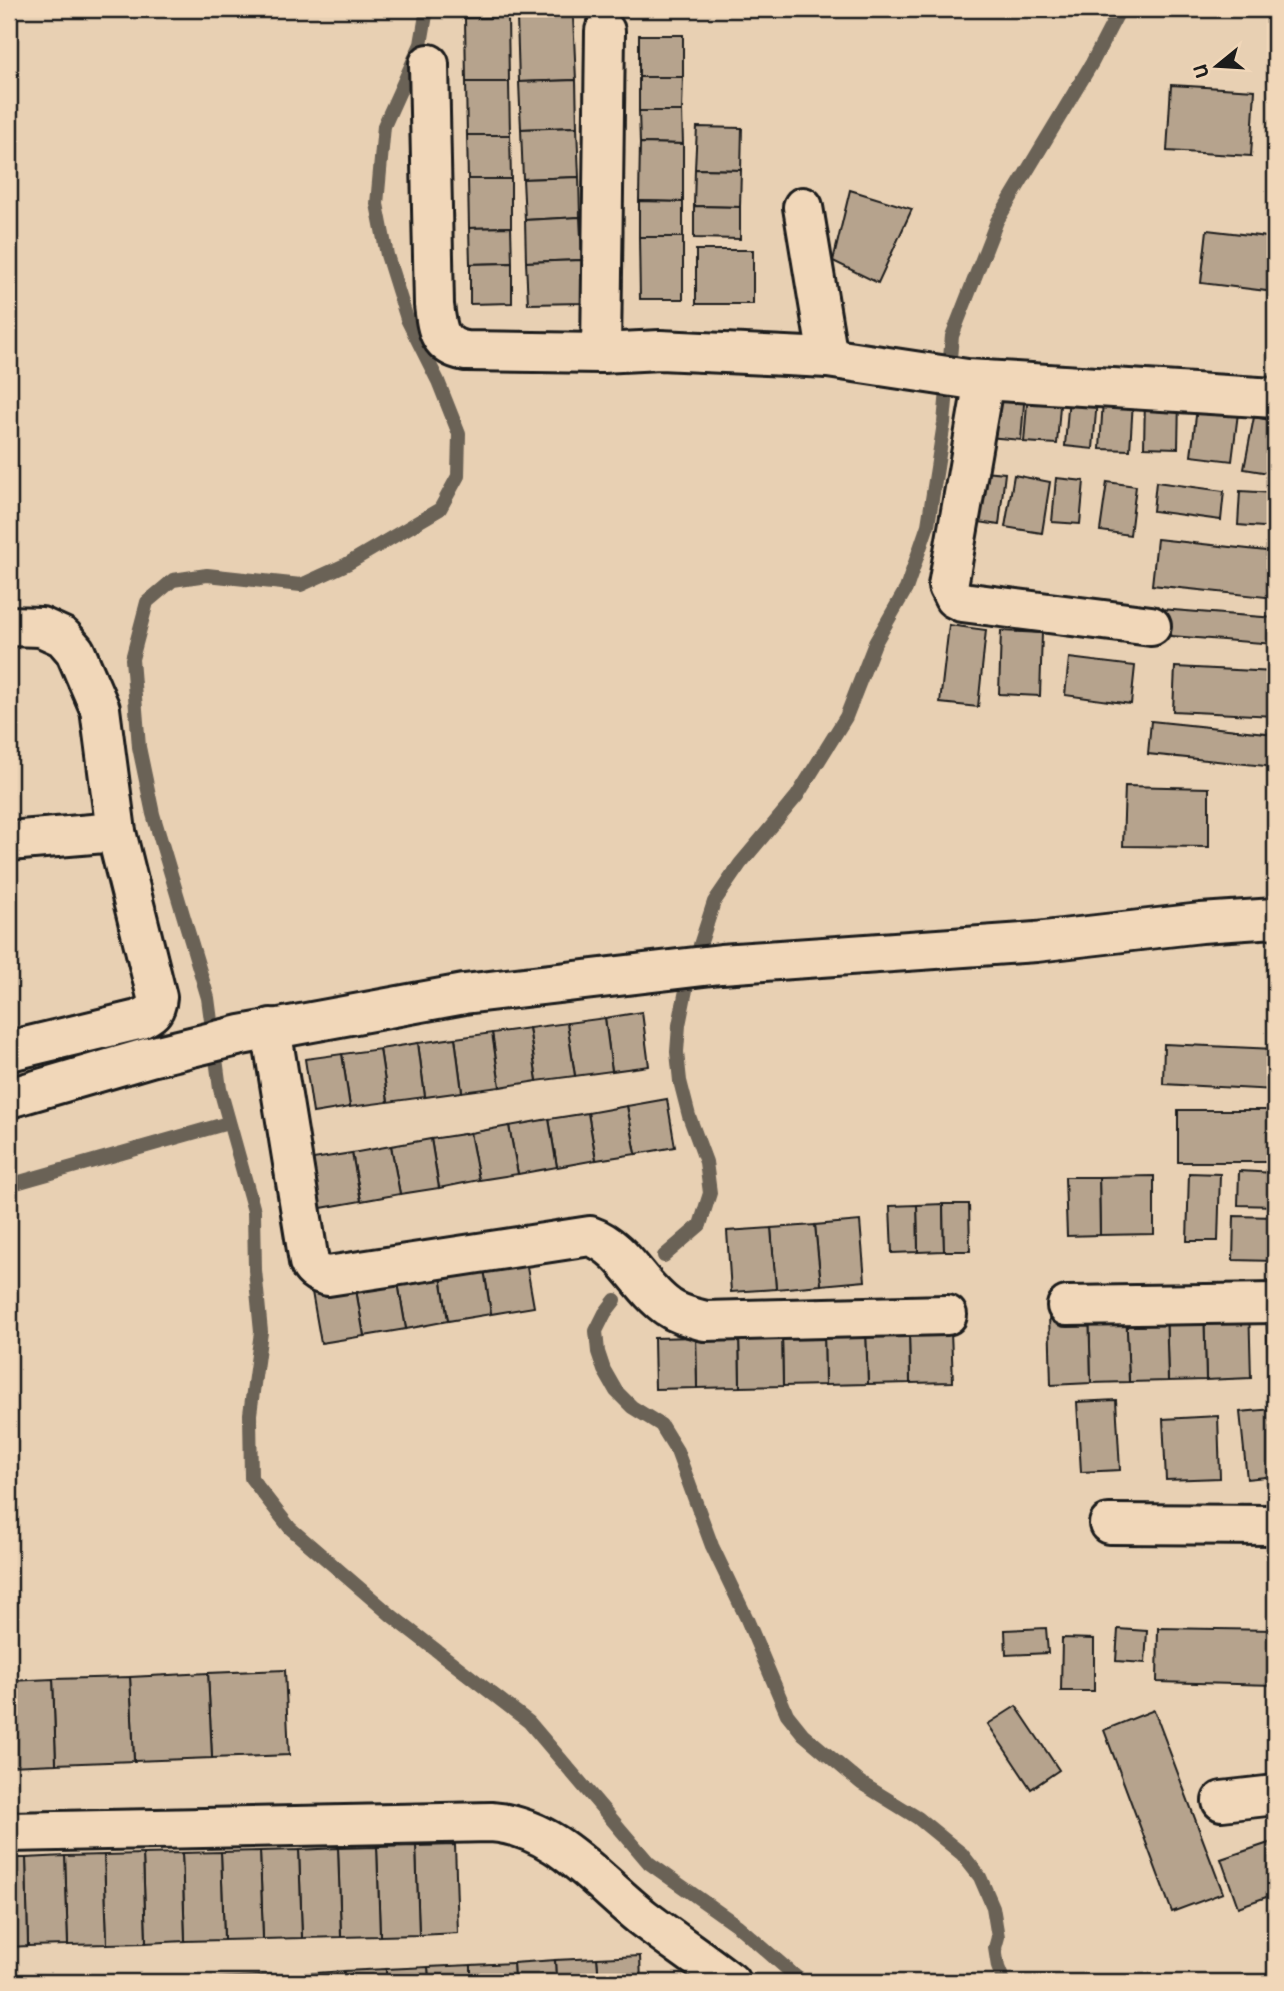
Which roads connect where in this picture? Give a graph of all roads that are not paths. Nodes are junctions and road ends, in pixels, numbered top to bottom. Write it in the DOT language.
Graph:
graph roads {
  1 [pos="605,32"];
  2 [pos="429,64"];
  3 [pos="803,207"];
  4 [pos="601,353"];
  5 [pos="828,358"];
  6 [pos="975,380"];
  7 [pos="1275,398"];
  8 [pos="9,626"];
  9 [pos="1151,626"];
  10 [pos="116,832"];
  11 [pos="9,841"];
  12 [pos="1275,918"];
  13 [pos="138,1020"];
  14 [pos="256,1032"];
  15 [pos="9,1051"];
  16 [pos="162,1054"];
  17 [pos="9,1098"];
  18 [pos="1275,1303"];
  19 [pos="1067,1306"];
  20 [pos="947,1315"];
  21 [pos="1109,1524"];
  22 [pos="1275,1525"];
  23 [pos="1275,1795"];
  24 [pos="1222,1801"];
  25 [pos="9,1832"];
  26 [pos="730,1982"];
  1 -- 4 [label="street"];
  2 -- 4 [label="street"];
  3 -- 5 [label="street"];
  4 -- 5 [label="street"];
  5 -- 6 [label="street"];
  6 -- 7 [label="street"];
  6 -- 9 [label="street"];
  8 -- 10 [label="street"];
  10 -- 11 [label="street"];
  10 -- 13 [label="street"];
  12 -- 14 [label="street"];
  13 -- 15 [label="street"];
  13 -- 16 [label="street"];
  14 -- 16 [label="street"];
  14 -- 20 [label="street"];
  16 -- 17 [label="street"];
  18 -- 19 [label="street"];
  21 -- 22 [label="street"];
  23 -- 24 [label="street"];
  25 -- 26 [label="street"];
}
